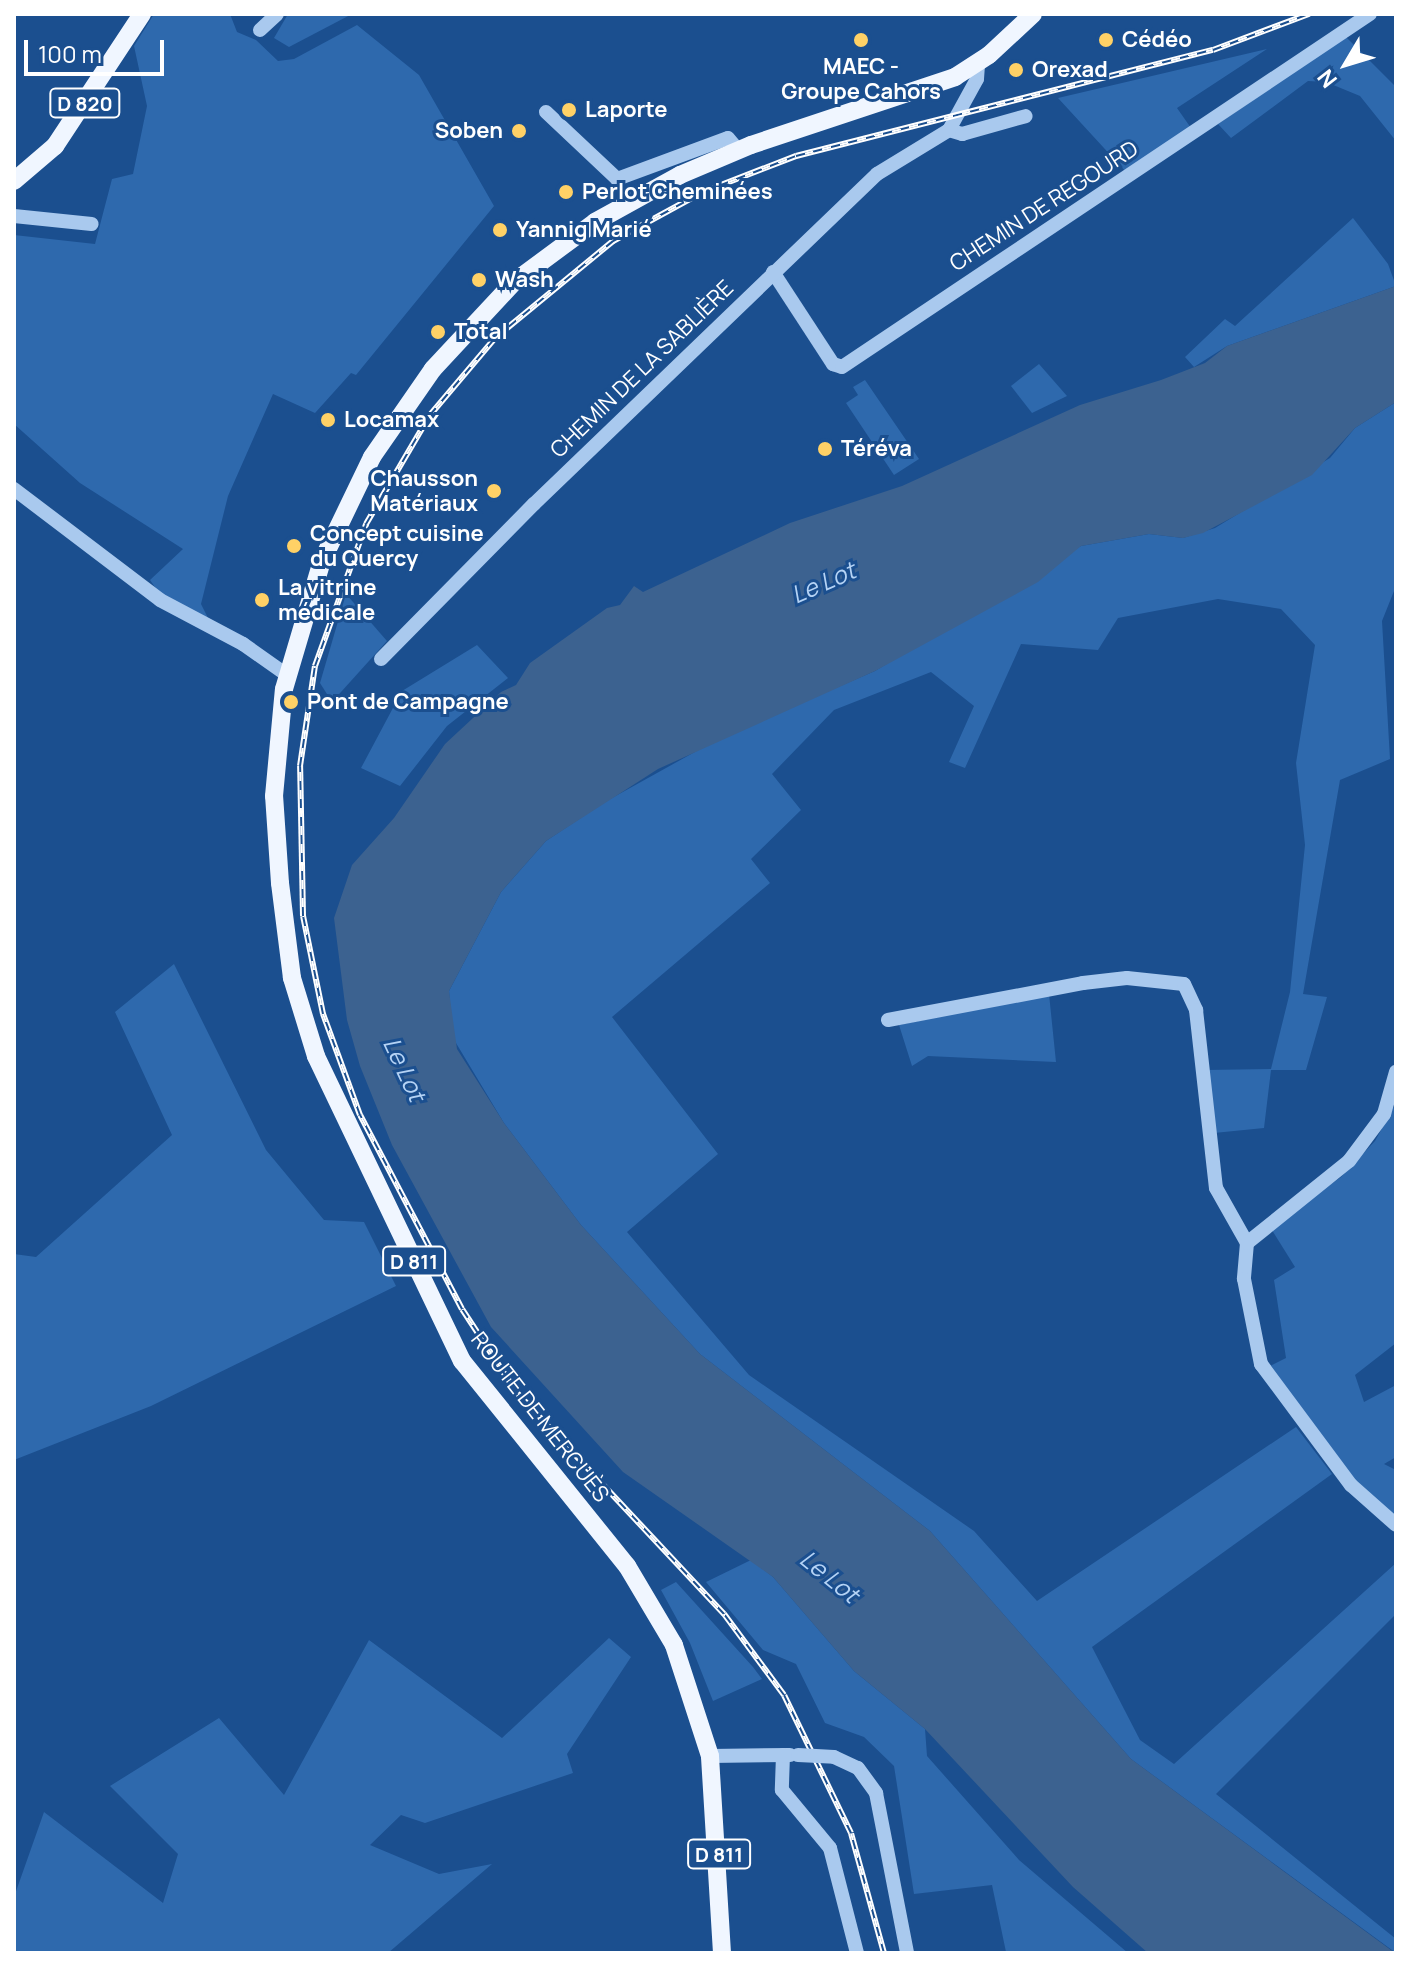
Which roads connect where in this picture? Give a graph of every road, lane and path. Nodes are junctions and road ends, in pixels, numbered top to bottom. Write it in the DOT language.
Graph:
graph roads {
  1 [pos="142,14"];
  2 [pos="277,14"];
  3 [pos="1033,14"];
  4 [pos="1370,14"];
  5 [pos="260,30"];
  6 [pos="978,63"];
  7 [pos="955,77"];
  8 [pos="961,102"];
  9 [pos="546,112"];
  10 [pos="1026,116"];
  11 [pos="949,130"];
  12 [pos="738,150"];
  13 [pos="14,181"];
  14 [pos="14,216"];
  15 [pos="92,224"];
  16 [pos="773,272"];
  17 [pos="14,489"];
  18 [pos="381,659"];
  19 [pos="287,675"];
  20 [pos="888,1020"];
  21 [pos="1396,1072"];
  22 [pos="1247,1243"];
  23 [pos="1396,1525"];
  24 [pos="790,1755"];
  25 [pos="710,1756"];
  26 [pos="722,1953"];
  27 [pos="857,1953"];
  28 [pos="907,1953"];
  1 -- 13 [label="main road, D 820"];
  2 -- 5 [label="street"];
  3 -- 6 [label="main road, D 811"];
  4 -- 16 [label="street, CHEMIN DE REGOURD"];
  6 -- 7 [label="main road, D 811"];
  6 -- 8 [label="street"];
  7 -- 8 [label="street"];
  7 -- 12 [label="main road, D 811"];
  8 -- 11 [label="street"];
  9 -- 12 [label="street"];
  10 -- 11 [label="street, CHEMIN DE LA SABLIÈRE"];
  11 -- 16 [label="street, CHEMIN DE LA SABLIÈRE"];
  12 -- 19 [label="main road, D 811"];
  14 -- 15 [label="street"];
  16 -- 18 [label="street, CHEMIN DE LA SABLIÈRE"];
  17 -- 19 [label="street"];
  19 -- 25 [label="main road, ROUTE DE MERCUÈS / D 811"];
  20 -- 22 [label="street"];
  21 -- 22 [label="street"];
  22 -- 23 [label="street"];
  24 -- 25 [label="street"];
  24 -- 27 [label="street"];
  24 -- 28 [label="street, bridge"];
  25 -- 26 [label="main road, ROUTE DE MERCUÈS / D 811"];
}
